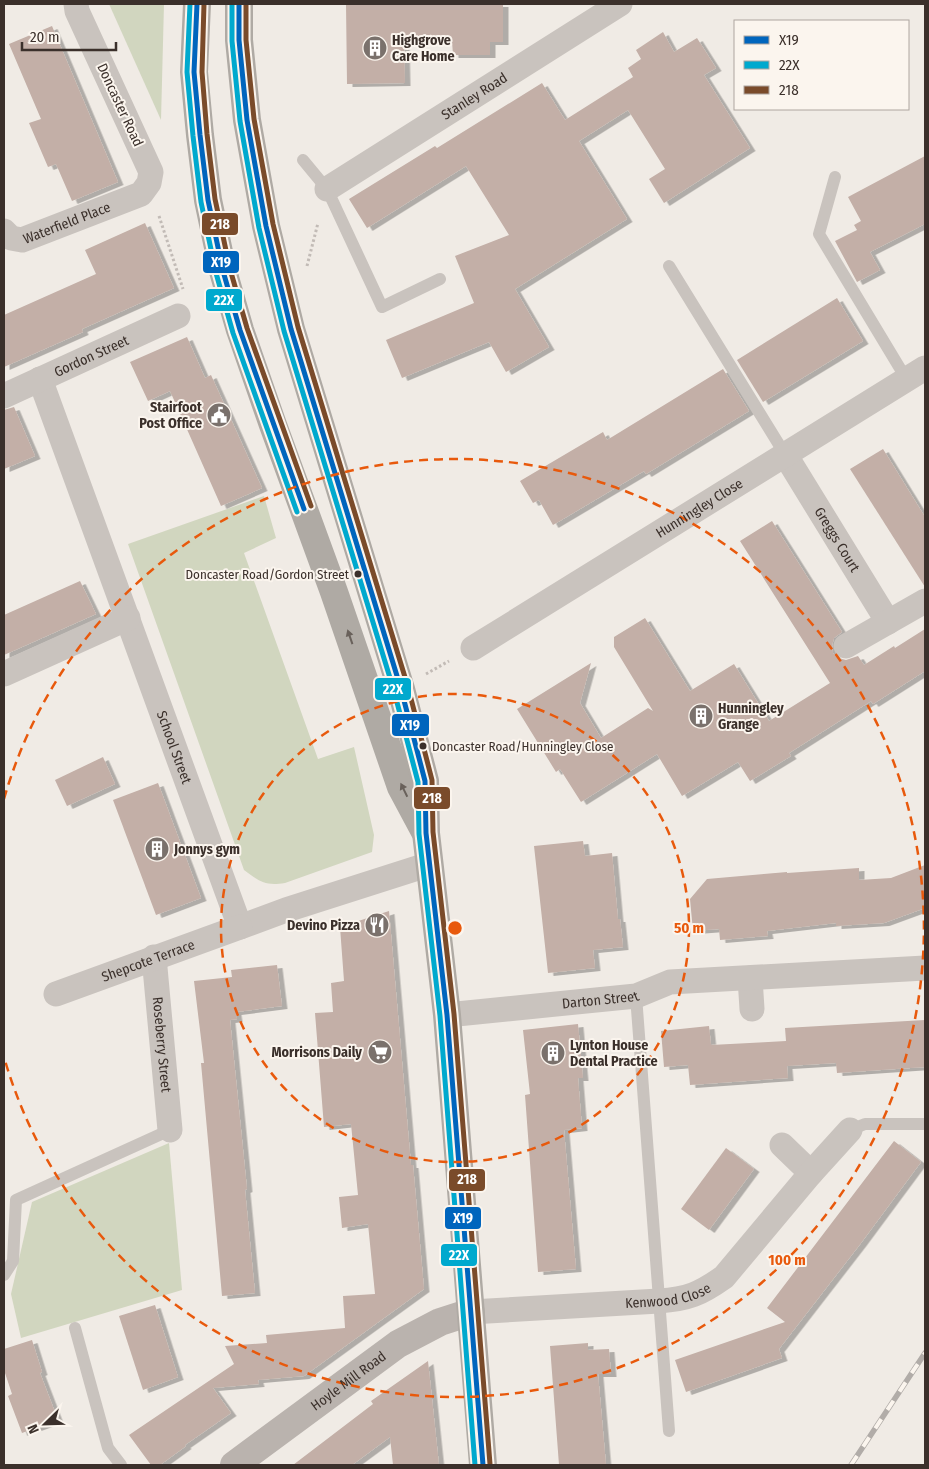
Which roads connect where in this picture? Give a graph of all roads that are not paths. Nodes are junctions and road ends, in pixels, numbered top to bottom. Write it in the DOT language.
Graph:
graph roads {
  1 [pos="76,4"];
  2 [pos="197,4"];
  3 [pos="239,4"];
  4 [pos="620,4"];
  5 [pos="303,160"];
  6 [pos="835,177"];
  7 [pos="327,189"];
  8 [pos="130,198"];
  9 [pos="4,231"];
  10 [pos="669,266"];
  11 [pos="440,280"];
  12 [pos="178,316"];
  13 [pos="916,374"];
  14 [pos="40,379"];
  15 [pos="4,396"];
  16 [pos="786,456"];
  17 [pos="925,601"];
  18 [pos="128,618"];
  19 [pos="888,622"];
  20 [pos="846,646"];
  21 [pos="473,648"];
  22 [pos="4,674"];
  23 [pos="426,833"];
  24 [pos="430,864"];
  25 [pos="240,927"];
  26 [pos="154,957"];
  27 [pos="925,968"];
  28 [pos="750,978"];
  29 [pos="56,994"];
  30 [pos="636,996"];
  31 [pos="752,1009"];
  32 [pos="447,1015"];
  33 [pos="925,1124"];
  34 [pos="170,1130"];
  35 [pos="850,1130"];
  36 [pos="782,1145"];
  37 [pos="811,1173"];
  38 [pos="4,1275"];
  39 [pos="659,1301"];
  40 [pos="471,1312"];
  41 [pos="75,1328"];
  42 [pos="669,1431"];
  43 [pos="121,1465"];
  44 [pos="234,1465"];
  45 [pos="483,1465"];
  1 -- 8 [label="street, Doncaster Road"];
  23 -- 2 [label="highway, one-way"];
  3 -- 23 [label="highway"];
  4 -- 7 [label="street, Stanley Road"];
  5 -- 7 [label="lane"];
  6 -- 13 [label="lane"];
  7 -- 11 [label="lane"];
  8 -- 9 [label="street, Waterfield Place"];
  10 -- 16 [label="lane"];
  12 -- 14 [label="street, Gordon Street"];
  13 -- 16 [label="street, Hunningley Close"];
  14 -- 15 [label="street, Gordon Street"];
  14 -- 18 [label="street, School Street"];
  16 -- 19 [label="street, Greggs Court"];
  16 -- 21 [label="street, Hunningley Close"];
  17 -- 19 [label="street"];
  18 -- 22 [label="street"];
  18 -- 25 [label="street, School Street"];
  19 -- 20 [label="street"];
  23 -- 24 [label="highway"];
  24 -- 25 [label="street"];
  24 -- 32 [label="highway"];
  25 -- 26 [label="street, Shepcote Terrace"];
  26 -- 29 [label="street, Shepcote Terrace"];
  26 -- 34 [label="street, Roseberry Street"];
  27 -- 28 [label="street, Darton Street"];
  28 -- 30 [label="street, Darton Street"];
  28 -- 31 [label="street"];
  30 -- 32 [label="street, Darton Street"];
  30 -- 39 [label="lane"];
  32 -- 40 [label="highway"];
  33 -- 35 [label="lane"];
  34 -- 38 [label="lane"];
  35 -- 37 [label="street, Kenwood Close"];
  36 -- 37 [label="street"];
  37 -- 39 [label="street, Kenwood Close"];
  39 -- 40 [label="street, Kenwood Close"];
  39 -- 42 [label="lane"];
  40 -- 44 [label="street, Hoyle Mill Road"];
  40 -- 45 [label="highway"];
  41 -- 43 [label="lane"];
}
